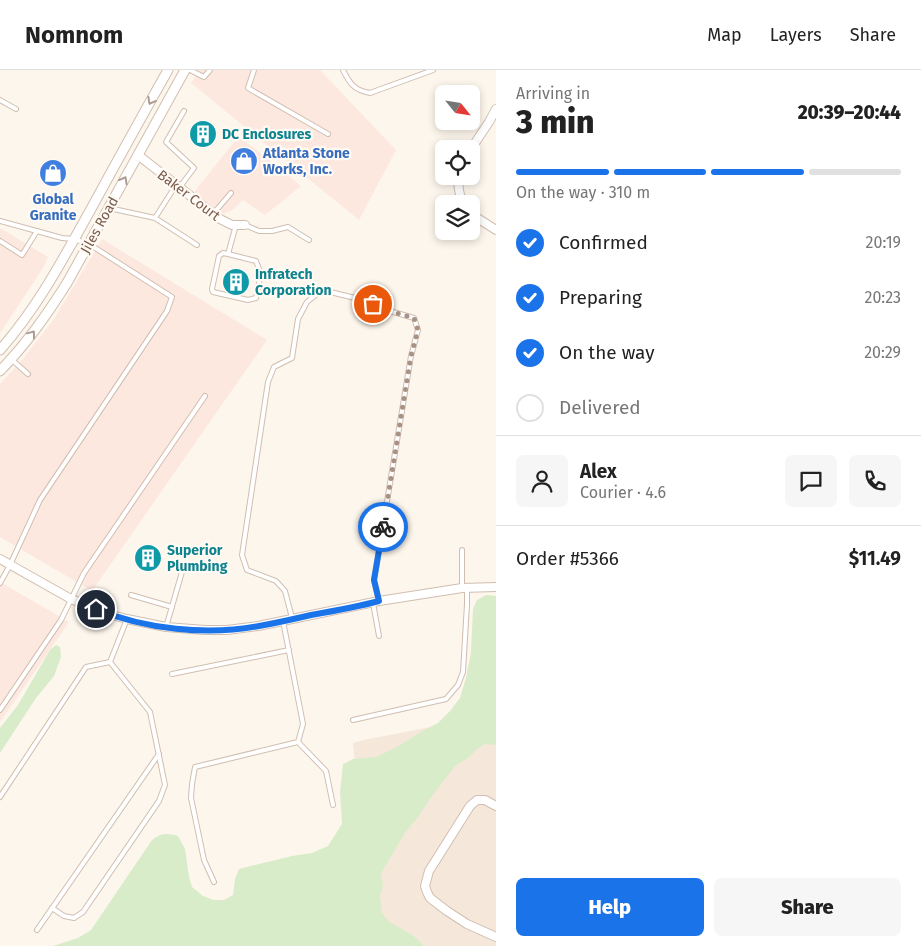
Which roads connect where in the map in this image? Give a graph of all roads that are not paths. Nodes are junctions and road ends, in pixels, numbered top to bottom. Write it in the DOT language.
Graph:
graph roads {
  1 [pos="168,70"];
  2 [pos="185,70"];
  3 [pos="190,70"];
  4 [pos="210,70"];
  5 [pos="254,70"];
  6 [pos="342,70"];
  7 [pos="432,70"];
  8 [pos="0,100"];
  9 [pos="16,109"];
  10 [pos="496,109"];
  11 [pos="184,111"];
  12 [pos="489,122"];
  13 [pos="496,128"];
  14 [pos="328,134"];
  15 [pos="477,140"];
  16 [pos="138,155"];
  17 [pos="178,186"];
  18 [pos="231,192"];
  19 [pos="109,208"];
  20 [pos="214,214"];
  21 [pos="156,218"];
  22 [pos="480,220"];
  23 [pos="0,221"];
  24 [pos="236,225"];
  25 [pos="245,225"];
  26 [pos="496,230"];
  27 [pos="37,231"];
  28 [pos="74,239"];
  29 [pos="309,240"];
  30 [pos="0,241"];
  31 [pos="89,244"];
  32 [pos="197,245"];
  33 [pos="228,254"];
  34 [pos="0,350"];
  35 [pos="11,360"];
  36 [pos="0,371"];
  37 [pos="28,374"];
  38 [pos="205,396"];
  39 [pos="462,550"];
  40 [pos="0,559"];
  41 [pos="10,565"];
  42 [pos="182,572"];
  43 [pos="0,583"];
  44 [pos="464,587"];
  45 [pos="496,587"];
  46 [pos="132,595"];
  47 [pos="71,598"];
  48 [pos="376,602"];
  49 [pos="172,606"];
  50 [pos="127,619"];
  51 [pos="293,619"];
  52 [pos="284,621"];
  53 [pos="166,627"];
  54 [pos="380,636"];
  55 [pos="289,650"];
  56 [pos="110,662"];
  57 [pos="172,674"];
  58 [pos="0,710"];
  59 [pos="353,720"];
  60 [pos="298,742"];
  61 [pos="159,754"];
  62 [pos="0,797"];
  63 [pos="333,805"];
  64 [pos="496,806"];
  65 [pos="214,882"];
  66 [pos="52,908"];
  67 [pos="37,930"];
  68 [pos="496,938"];
  1 -- 28 [label="street, Jiles Road, one-way"];
  2 -- 16 [label="street, Jiles Road"];
  3 -- 4 [label="lane"];
  5 -- 14 [label="lane"];
  6 -- 7 [label="lane"];
  8 -- 9 [label="lane"];
  10 -- 12 [label="street"];
  11 -- 17 [label="lane"];
  12 -- 13 [label="street"];
  12 -- 15 [label="street"];
  16 -- 17 [label="street, Baker Court"];
  19 -- 16 [label="street, Jiles Road, one-way"];
  17 -- 20 [label="street, Baker Court"];
  17 -- 21 [label="lane"];
  18 -- 20 [label="lane"];
  19 -- 21 [label="lane"];
  19 -- 31 [label="street, Jiles Road"];
  20 -- 24 [label="street, Baker Court"];
  21 -- 32 [label="lane"];
  22 -- 26 [label="street"];
  23 -- 27 [label="lane"];
  24 -- 25 [label="street, Baker Court"];
  24 -- 33 [label="lane"];
  25 -- 29 [label="lane"];
  27 -- 28 [label="lane"];
  27 -- 30 [label="lane"];
  28 -- 31 [label="lane"];
  28 -- 34 [label="street, Jiles Road"];
  35 -- 31 [label="street, Jiles Road, one-way"];
  31 -- 41 [label="lane"];
  33 -- 33 [label="lane"];
  35 -- 36 [label="street, Jiles Road"];
  35 -- 37 [label="lane"];
  38 -- 47 [label="lane"];
  39 -- 44 [label="lane"];
  40 -- 41 [label="street"];
  41 -- 43 [label="lane"];
  41 -- 47 [label="street"];
  42 -- 49 [label="lane"];
  44 -- 45 [label="street"];
  44 -- 48 [label="street"];
  44 -- 59 [label="lane"];
  46 -- 49 [label="lane"];
  47 -- 50 [label="street"];
  47 -- 58 [label="lane"];
  48 -- 51 [label="street"];
  48 -- 51 [label="lane"];
  48 -- 54 [label="lane"];
  49 -- 53 [label="lane"];
  50 -- 53 [label="street"];
  50 -- 56 [label="lane"];
  51 -- 52 [label="street"];
  52 -- 53 [label="street"];
  52 -- 55 [label="lane"];
  55 -- 57 [label="lane"];
  55 -- 60 [label="lane"];
  56 -- 61 [label="lane"];
  56 -- 62 [label="lane"];
  60 -- 63 [label="lane"];
  60 -- 65 [label="lane"];
  61 -- 66 [label="lane"];
  61 -- 66 [label="lane"];
  64 -- 68 [label="street"];
  66 -- 67 [label="lane"];
}
